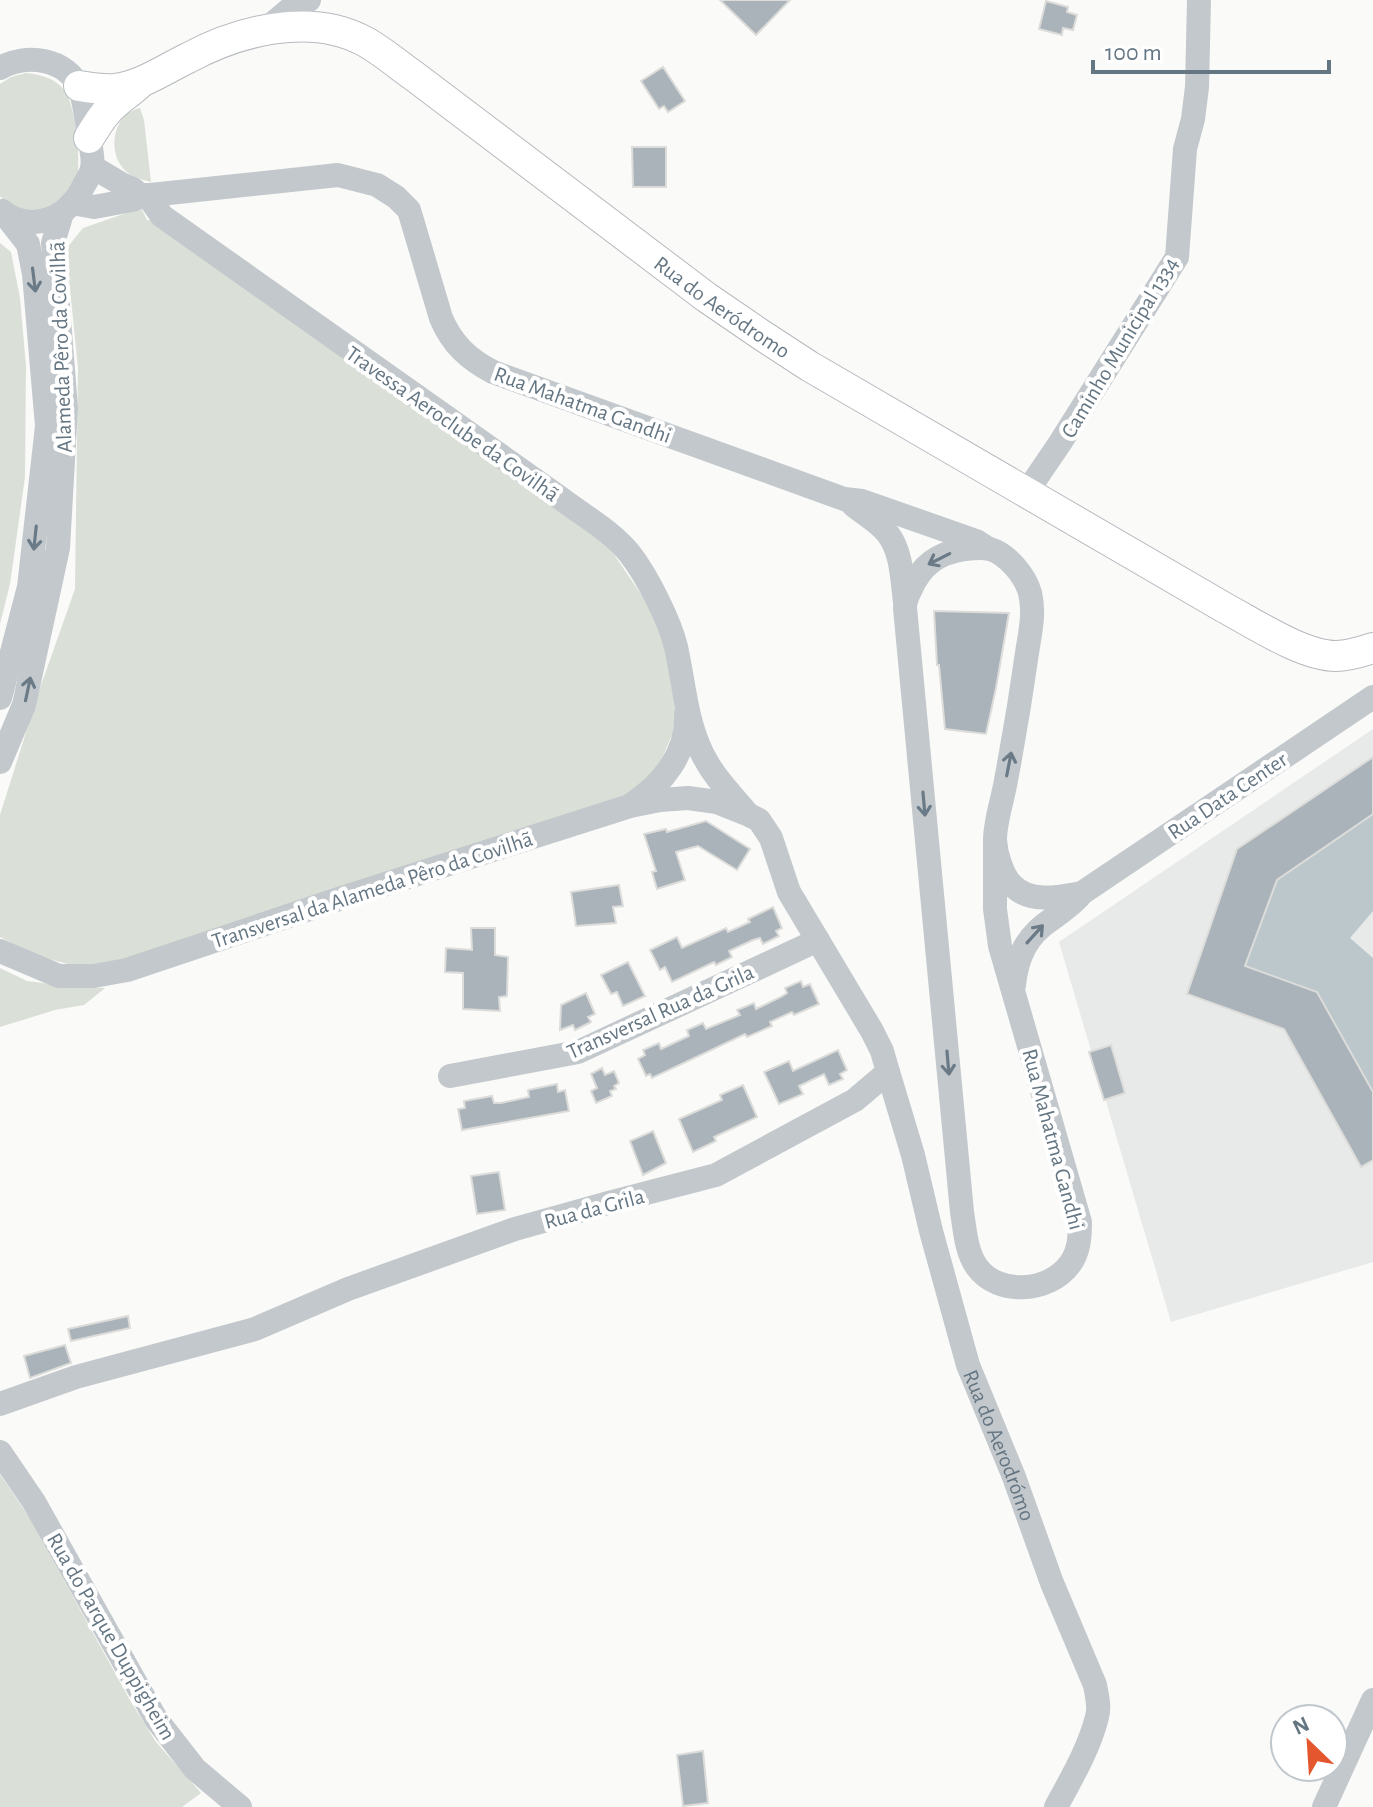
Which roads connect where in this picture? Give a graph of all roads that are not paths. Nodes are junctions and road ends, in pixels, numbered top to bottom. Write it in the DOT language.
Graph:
graph roads {
  1 [pos="309,0"];
  2 [pos="1199,0"];
  3 [pos="264,31"];
  4 [pos="0,68"];
  5 [pos="141,82"];
  6 [pos="79,86"];
  7 [pos="91,153"];
  8 [pos="144,195"];
  9 [pos="67,208"];
  10 [pos="1,210"];
  11 [pos="1026,493"];
  12 [pos="844,499"];
  13 [pos="990,549"];
  14 [pos="905,602"];
  15 [pos="1373,648"];
  16 [pos="1373,697"];
  17 [pos="0,698"];
  18 [pos="690,751"];
  19 [pos="0,762"];
  20 [pos="688,798"];
  21 [pos="630,806"];
  22 [pos="747,814"];
  23 [pos="995,841"];
  24 [pos="1082,893"];
  25 [pos="818,940"];
  26 [pos="0,951"];
  27 [pos="1013,991"];
  28 [pos="888,1072"];
  29 [pos="450,1076"];
  30 [pos="0,1404"];
  31 [pos="0,1452"];
  32 [pos="1373,1700"];
  33 [pos="240,1807"];
  34 [pos="1056,1807"];
  35 [pos="1324,1807"];
  1 -- 3 [label="street"];
  2 -- 11 [label="street, Caminho Municipal 1334"];
  3 -- 5 [label="main road, Rua do Aeródromo"];
  3 -- 11 [label="main road, Rua do Aeródromo"];
  4 -- 6 [label="street"];
  5 -- 6 [label="main road, Rua do Aeródromo"];
  5 -- 7 [label="main road"];
  6 -- 7 [label="street"];
  7 -- 8 [label="street"];
  7 -- 9 [label="street, Alameda Pêro da Covilhã"];
  8 -- 9 [label="street, Rua Mahatma Gandhi"];
  8 -- 12 [label="street, Rua Mahatma Gandhi"];
  8 -- 18 [label="street, Travessa Aeroclube da Covilhã"];
  9 -- 10 [label="street, Rua Mahatma Gandhi"];
  19 -- 9 [label="street, Alameda Pêro da Covilhã, one-way"];
  10 -- 17 [label="street, Alameda Pêro da Covilhã, one-way"];
  11 -- 15 [label="main road, Rua do Aeródromo"];
  12 -- 13 [label="street, Rua Mahatma Gandhi"];
  12 -- 14 [label="street, Rua Mahatma Gandhi"];
  13 -- 14 [label="street, one-way"];
  23 -- 13 [label="street, Rua Mahatma Gandhi, one-way"];
  14 -- 27 [label="street, Rua Mahatma Gandhi, one-way"];
  16 -- 24 [label="street, Rua Data Center"];
  18 -- 20 [label="street"];
  18 -- 21 [label="street"];
  18 -- 22 [label="street, Travessa Aeroclube da Covilhã"];
  20 -- 21 [label="street, Transversal da Alameda Pêro da Covilhã"];
  20 -- 22 [label="street, Transversal da Alameda Pêro da Covilhã"];
  21 -- 26 [label="street, Transversal da Alameda Pêro da Covilhã"];
  22 -- 25 [label="street"];
  23 -- 24 [label="street, Rua Data Center"];
  23 -- 27 [label="street, Rua Mahatma Gandhi"];
  27 -- 24 [label="street, Rua Data Center, one-way"];
  25 -- 28 [label="street"];
  25 -- 29 [label="street, Transversal Rua da Grila"];
  28 -- 30 [label="street, Rua da Grila"];
  28 -- 34 [label="street, Rua do Aerodrómo"];
  31 -- 33 [label="street, Rua do Parque Duppigheim"];
  32 -- 35 [label="street"];
}
